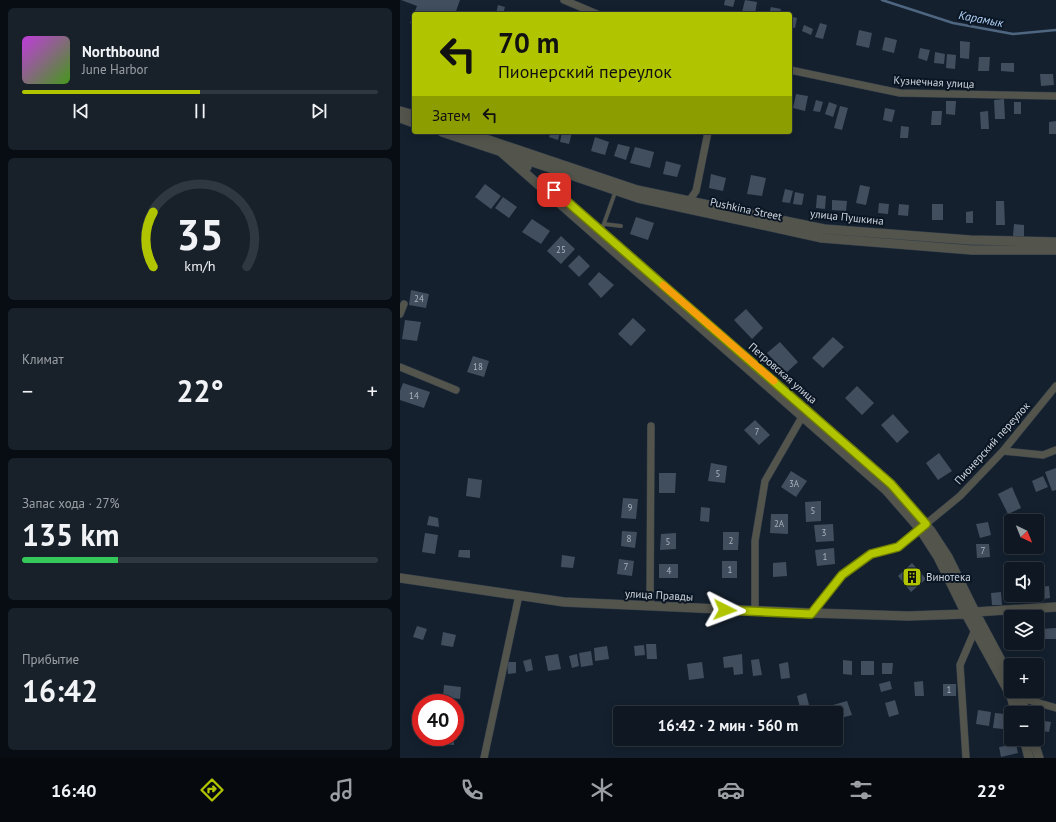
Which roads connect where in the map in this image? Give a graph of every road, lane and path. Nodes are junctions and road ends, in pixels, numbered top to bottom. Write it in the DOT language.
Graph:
graph roads {
  1 [pos="564,0"];
  2 [pos="592,12"];
  3 [pos="792,70"];
  4 [pos="1056,96"];
  5 [pos="400,111"];
  6 [pos="412,114"];
  7 [pos="400,118"];
  8 [pos="412,122"];
  9 [pos="450,134"];
  10 [pos="470,134"];
  11 [pos="708,134"];
  12 [pos="502,148"];
  13 [pos="516,157"];
  14 [pos="617,187"];
  15 [pos="686,204"];
  16 [pos="621,226"];
  17 [pos="601,231"];
  18 [pos="1056,242"];
  19 [pos="1056,250"];
  20 [pos="404,304"];
  21 [pos="400,314"];
  22 [pos="400,367"];
  23 [pos="1056,386"];
  24 [pos="456,390"];
  25 [pos="802,417"];
  26 [pos="651,426"];
  27 [pos="1056,450"];
  28 [pos="1003,451"];
  29 [pos="923,527"];
  30 [pos="400,578"];
  31 [pos="519,595"];
  32 [pos="650,606"];
  33 [pos="1056,607"];
  34 [pos="755,611"];
  35 [pos="970,613"];
  36 [pos="811,614"];
  37 [pos="975,630"];
  38 [pos="1004,668"];
  39 [pos="1004,675"];
  40 [pos="1026,698"];
  41 [pos="1056,708"];
  42 [pos="1026,746"];
  43 [pos="1035,746"];
  44 [pos="484,758"];
  45 [pos="966,758"];
  46 [pos="1029,758"];
  47 [pos="1039,758"];
  1 -- 2 [label="street"];
  3 -- 4 [label="street, Кузнечная улица"];
  5 -- 6 [label="street"];
  7 -- 8 [label="street"];
  9 -- 12 [label="street, Pushkina Street"];
  10 -- 12 [label="street"];
  11 -- 15 [label="street"];
  12 -- 13 [label="street, Pushkina Street"];
  12 -- 14 [label="street"];
  12 -- 17 [label="street"];
  13 -- 14 [label="street, Pushkina Street"];
  13 -- 17 [label="street, Петровская улица"];
  14 -- 15 [label="street, Pushkina Street"];
  14 -- 17 [label="lane"];
  15 -- 18 [label="street, улица Пушкина"];
  15 -- 19 [label="street, Pushkina Street"];
  16 -- 17 [label="lane"];
  17 -- 25 [label="street"];
  17 -- 29 [label="street, Петровская улица"];
  20 -- 21 [label="street"];
  22 -- 24 [label="street"];
  23 -- 28 [label="street, Пионерский переулок"];
  25 -- 29 [label="street"];
  25 -- 34 [label="street"];
  26 -- 32 [label="street"];
  27 -- 28 [label="street"];
  28 -- 29 [label="street, Пионерский переулок"];
  29 -- 35 [label="street"];
  29 -- 36 [label="street, Пионерский переулок"];
  30 -- 31 [label="street, улица Правды"];
  31 -- 32 [label="street, улица Правды"];
  31 -- 44 [label="street"];
  32 -- 34 [label="street, улица Правды"];
  33 -- 35 [label="street, улица Правды"];
  34 -- 36 [label="street, улица Правды"];
  35 -- 36 [label="street, улица Правды"];
  35 -- 37 [label="street"];
  35 -- 38 [label="street"];
  37 -- 39 [label="street"];
  37 -- 45 [label="street"];
  40 -- 41 [label="street"];
  42 -- 46 [label="street"];
  43 -- 47 [label="street"];
}
